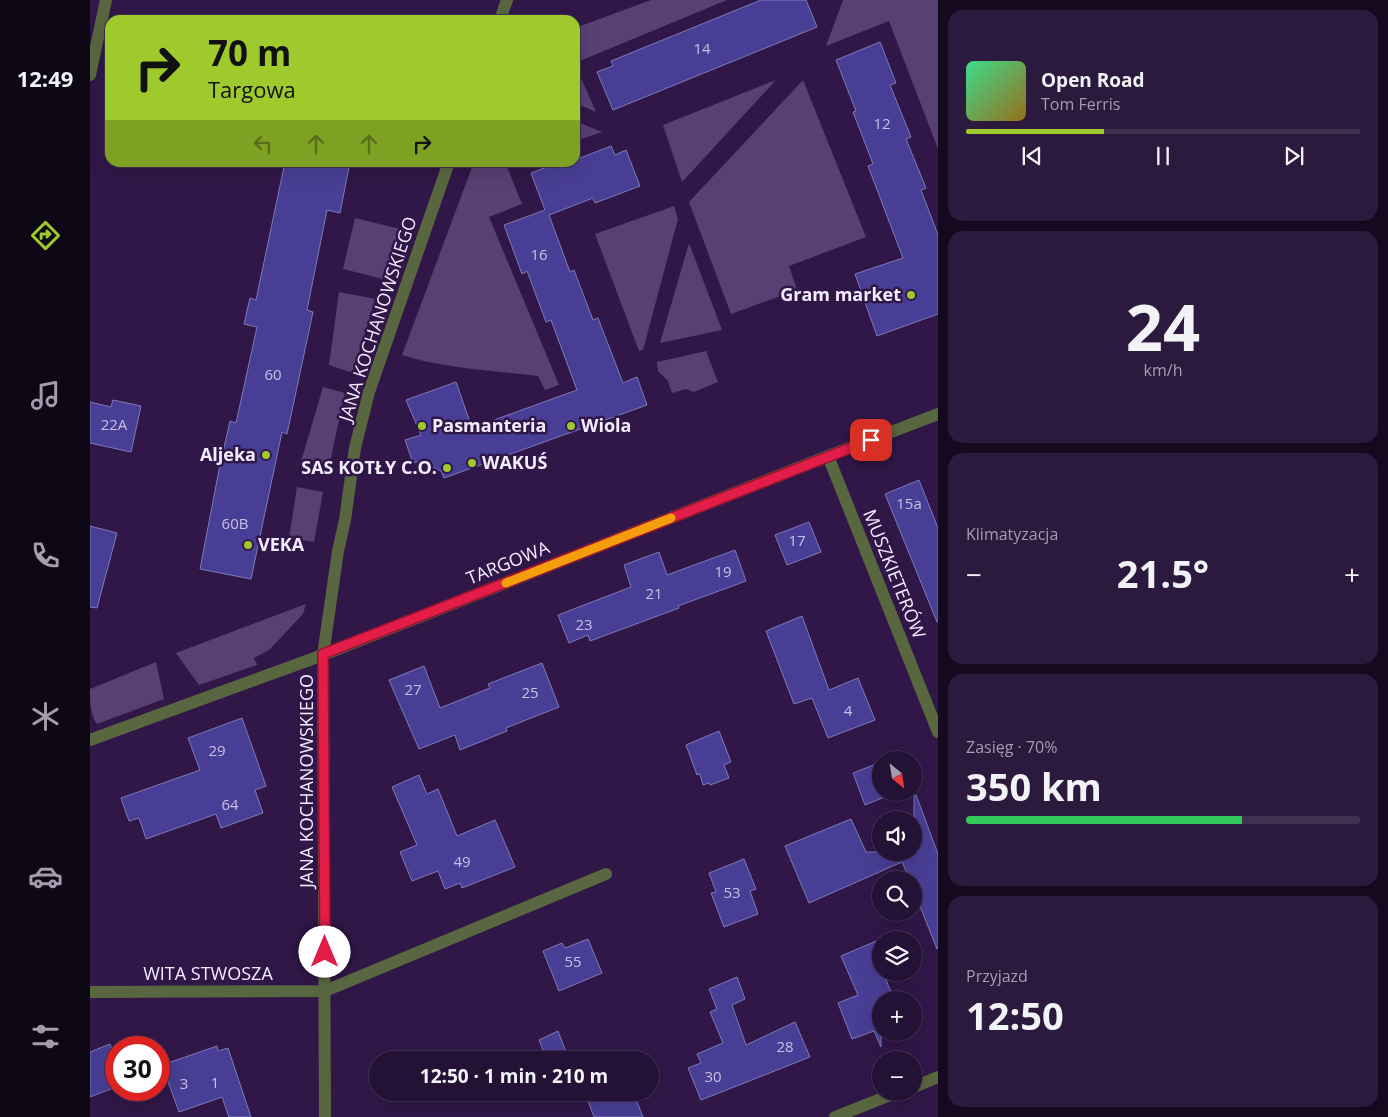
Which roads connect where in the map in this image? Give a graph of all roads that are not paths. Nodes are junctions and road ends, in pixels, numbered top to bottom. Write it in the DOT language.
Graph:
graph roads {
  1 [pos="106,0"];
  2 [pos="507,0"];
  3 [pos="502,15"];
  4 [pos="90,75"];
  5 [pos="447,167"];
  6 [pos="938,414"];
  7 [pos="828,456"];
  8 [pos="323,654"];
  9 [pos="938,732"];
  10 [pos="90,740"];
  11 [pos="606,874"];
  12 [pos="326,991"];
  13 [pos="90,992"];
  14 [pos="938,1077"];
  15 [pos="922,1084"];
  16 [pos="875,1101"];
  17 [pos="325,1117"];
  18 [pos="835,1117"];
  1 -- 4 [label="street"];
  2 -- 3 [label="street"];
  5 -- 8 [label="street, JANA KOCHANOWSKIEGO"];
  6 -- 7 [label="street, TARGOWA"];
  7 -- 8 [label="street, TARGOWA"];
  7 -- 9 [label="street, MUSZKIETERÓW"];
  8 -- 10 [label="street, TARGOWA"];
  8 -- 12 [label="street, JANA KOCHANOWSKIEGO"];
  11 -- 12 [label="street"];
  12 -- 13 [label="street, WITA STWOSZA"];
  12 -- 17 [label="street, JANA KOCHANOWSKIEGO"];
  14 -- 15 [label="street"];
  16 -- 18 [label="street"];
}
